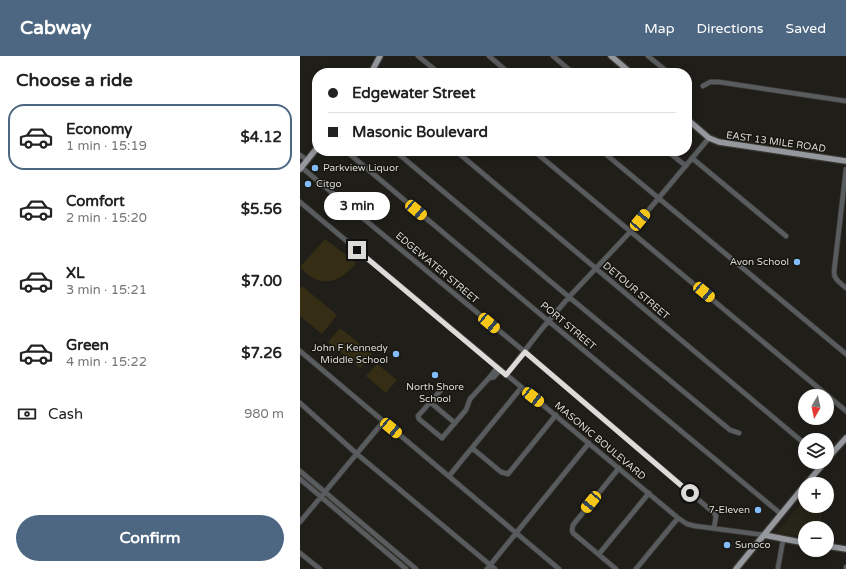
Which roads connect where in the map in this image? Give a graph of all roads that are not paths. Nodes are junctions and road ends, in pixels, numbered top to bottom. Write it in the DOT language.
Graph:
graph roads {
  1 [pos="380,56"];
  2 [pos="418,56"];
  3 [pos="489,56"];
  4 [pos="553,56"];
  5 [pos="611,56"];
  6 [pos="648,56"];
  7 [pos="374,68"];
  8 [pos="433,68"];
  9 [pos="503,68"];
  10 [pos="567,68"];
  11 [pos="625,68"];
  12 [pos="663,68"];
  13 [pos="703,86"];
  14 [pos="846,101"];
  15 [pos="692,123"];
  16 [pos="709,138"];
  17 [pos="300,154"];
  18 [pos="312,154"];
  19 [pos="352,156"];
  20 [pos="401,156"];
  21 [pos="462,156"];
  22 [pos="540,156"];
  23 [pos="608,156"];
  24 [pos="673,156"];
  25 [pos="692,158"];
  26 [pos="307,160"];
  27 [pos="846,161"];
  28 [pos="686,166"];
  29 [pos="301,168"];
  30 [pos="846,169"];
  31 [pos="659,198"];
  32 [pos="300,202"];
  33 [pos="631,231"];
  34 [pos="786,236"];
  35 [pos="595,268"];
  36 [pos="846,288"];
  37 [pos="569,297"];
  38 [pos="548,321"];
  39 [pos="300,350"];
  40 [pos="525,352"];
  41 [pos="846,354"];
  42 [pos="498,369"];
  43 [pos="506,375"];
  44 [pos="521,388"];
  45 [pos="441,390"];
  46 [pos="430,402"];
  47 [pos="300,403"];
  48 [pos="846,411"];
  49 [pos="556,415"];
  50 [pos="384,422"];
  51 [pos="455,423"];
  52 [pos="739,433"];
  53 [pos="798,438"];
  54 [pos="846,438"];
  55 [pos="589,443"];
  56 [pos="472,448"];
  57 [pos="834,451"];
  58 [pos="357,454"];
  59 [pos="619,468"];
  60 [pos="819,469"];
  61 [pos="300,471"];
  62 [pos="449,476"];
  63 [pos="813,477"];
  64 [pos="300,479"];
  65 [pos="325,493"];
  66 [pos="649,493"];
  67 [pos="798,494"];
  68 [pos="321,498"];
  69 [pos="781,514"];
  70 [pos="678,518"];
  71 [pos="300,522"];
  72 [pos="714,528"];
  73 [pos="516,533"];
  74 [pos="764,535"];
  75 [pos="783,540"];
  76 [pos="798,542"];
  77 [pos="834,547"];
  78 [pos="846,549"];
  79 [pos="300,553"];
  80 [pos="599,554"];
  81 [pos="488,567"];
  82 [pos="778,568"];
  83 [pos="320,569"];
  84 [pos="406,569"];
  85 [pos="416,569"];
  86 [pos="495,569"];
  87 [pos="559,569"];
  88 [pos="616,569"];
  89 [pos="636,569"];
  90 [pos="736,569"];
  1 -- 7 [label="main road"];
  2 -- 8 [label="street"];
  3 -- 9 [label="street"];
  4 -- 10 [label="street"];
  5 -- 11 [label="main road"];
  6 -- 12 [label="street"];
  13 -- 14 [label="street"];
  15 -- 16 [label="main road, EAST 13 MILE ROAD"];
  16 -- 25 [label="street"];
  16 -- 27 [label="main road, EAST 13 MILE ROAD"];
  17 -- 26 [label="street"];
  18 -- 26 [label="main road"];
  19 -- 38 [label="street, PORT STREET"];
  20 -- 37 [label="street"];
  21 -- 35 [label="street, DETOUR STREET"];
  22 -- 33 [label="street"];
  23 -- 31 [label="street"];
  24 -- 28 [label="street"];
  25 -- 28 [label="street"];
  25 -- 34 [label="street"];
  26 -- 29 [label="main road"];
  28 -- 31 [label="street"];
  29 -- 40 [label="street, EDGEWATER STREET"];
  30 -- 36 [label="street"];
  31 -- 33 [label="street"];
  31 -- 41 [label="street"];
  32 -- 42 [label="street, MASONIC BOULEVARD"];
  33 -- 35 [label="street"];
  33 -- 48 [label="street"];
  35 -- 37 [label="street"];
  35 -- 53 [label="street, DETOUR STREET"];
  37 -- 38 [label="street"];
  37 -- 52 [label="street"];
  38 -- 40 [label="street"];
  38 -- 69 [label="street, PORT STREET"];
  39 -- 50 [label="street"];
  40 -- 43 [label="street"];
  40 -- 72 [label="street, EDGEWATER STREET"];
  42 -- 43 [label="street, MASONIC BOULEVARD"];
  42 -- 51 [label="street"];
  43 -- 44 [label="street, MASONIC BOULEVARD"];
  44 -- 49 [label="street, MASONIC BOULEVARD"];
  44 -- 56 [label="street"];
  45 -- 46 [label="street"];
  46 -- 51 [label="street"];
  46 -- 51 [label="street"];
  47 -- 58 [label="street"];
  49 -- 55 [label="street, MASONIC BOULEVARD"];
  49 -- 56 [label="street"];
  50 -- 58 [label="street"];
  50 -- 62 [label="street"];
  54 -- 57 [label="main road"];
  55 -- 59 [label="street, MASONIC BOULEVARD"];
  55 -- 73 [label="street"];
  56 -- 62 [label="street"];
  58 -- 65 [label="street"];
  58 -- 81 [label="street"];
  59 -- 66 [label="street, MASONIC BOULEVARD"];
  59 -- 80 [label="street"];
  60 -- 63 [label="main road"];
  61 -- 65 [label="street"];
  62 -- 73 [label="street"];
  64 -- 68 [label="street"];
  65 -- 68 [label="street"];
  65 -- 85 [label="street"];
  66 -- 70 [label="street, MASONIC BOULEVARD"];
  66 -- 80 [label="street"];
  67 -- 69 [label="main road"];
  68 -- 71 [label="street"];
  68 -- 84 [label="street"];
  69 -- 74 [label="main road"];
  70 -- 72 [label="street, MASONIC BOULEVARD"];
  70 -- 89 [label="street"];
  72 -- 74 [label="street, MASONIC BOULEVARD"];
  73 -- 81 [label="street"];
  73 -- 87 [label="street"];
  74 -- 75 [label="main road, MASONIC BOULEVARD"];
  74 -- 90 [label="main road"];
  75 -- 76 [label="main road, MASONIC BOULEVARD"];
  75 -- 82 [label="street"];
  77 -- 78 [label="main road"];
  79 -- 83 [label="street"];
  80 -- 88 [label="street"];
  81 -- 86 [label="street"];
}
